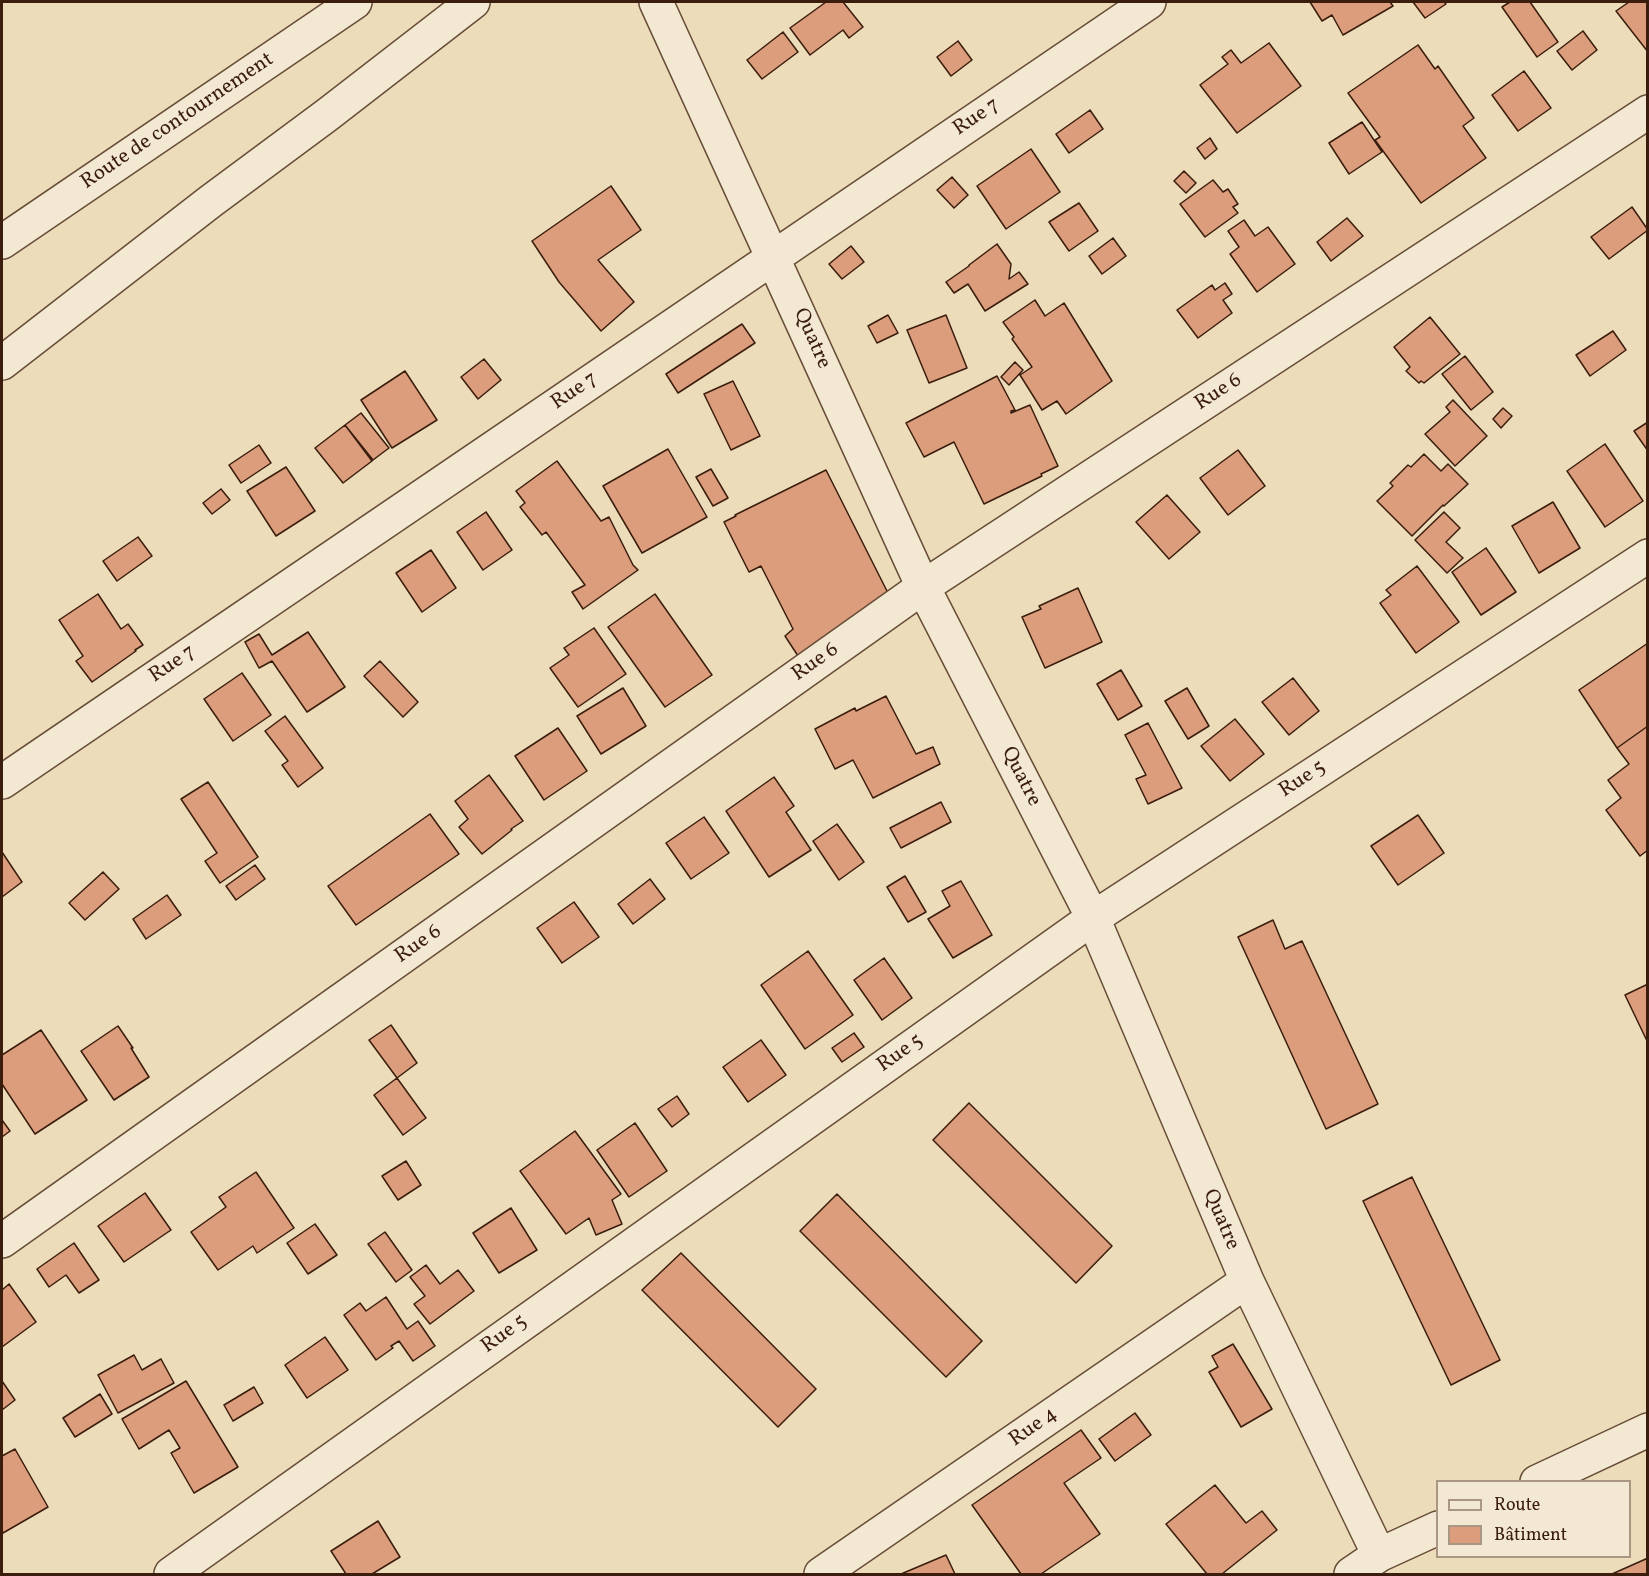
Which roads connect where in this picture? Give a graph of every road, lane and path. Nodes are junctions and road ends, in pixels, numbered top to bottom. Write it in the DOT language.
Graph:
graph roads {
  1 [pos="355,2"];
  2 [pos="473,2"];
  3 [pos="656,2"];
  4 [pos="1149,2"];
  5 [pos="1647,112"];
  6 [pos="2,242"];
  7 [pos="773,256"];
  8 [pos="2,363"];
  9 [pos="1647,556"];
  10 [pos="923,587"];
  11 [pos="2,782"];
  12 [pos="1093,918"];
  13 [pos="2,1241"];
  14 [pos="1246,1281"];
  15 [pos="1647,1430"];
  16 [pos="1541,1480"];
  17 [pos="1436,1527"];
  18 [pos="1379,1555"];
  19 [pos="171,1575"];
  20 [pos="821,1575"];
  21 [pos="1351,1575"];
  1 -- 6 [label="street, Route de contournement"];
  2 -- 8 [label="street"];
  3 -- 7 [label="street, Quatre"];
  4 -- 7 [label="street, Rue 7"];
  5 -- 10 [label="street, Rue 6"];
  7 -- 10 [label="street, Quatre"];
  7 -- 11 [label="street, Rue 7"];
  9 -- 12 [label="street, Rue 5"];
  10 -- 12 [label="street, Quatre"];
  10 -- 13 [label="street, Rue 6"];
  12 -- 14 [label="street, Quatre"];
  12 -- 19 [label="street, Rue 5"];
  14 -- 18 [label="street, Quatre"];
  14 -- 20 [label="street, Rue 4"];
  15 -- 16 [label="street"];
  17 -- 18 [label="street"];
  18 -- 21 [label="street"];
}
